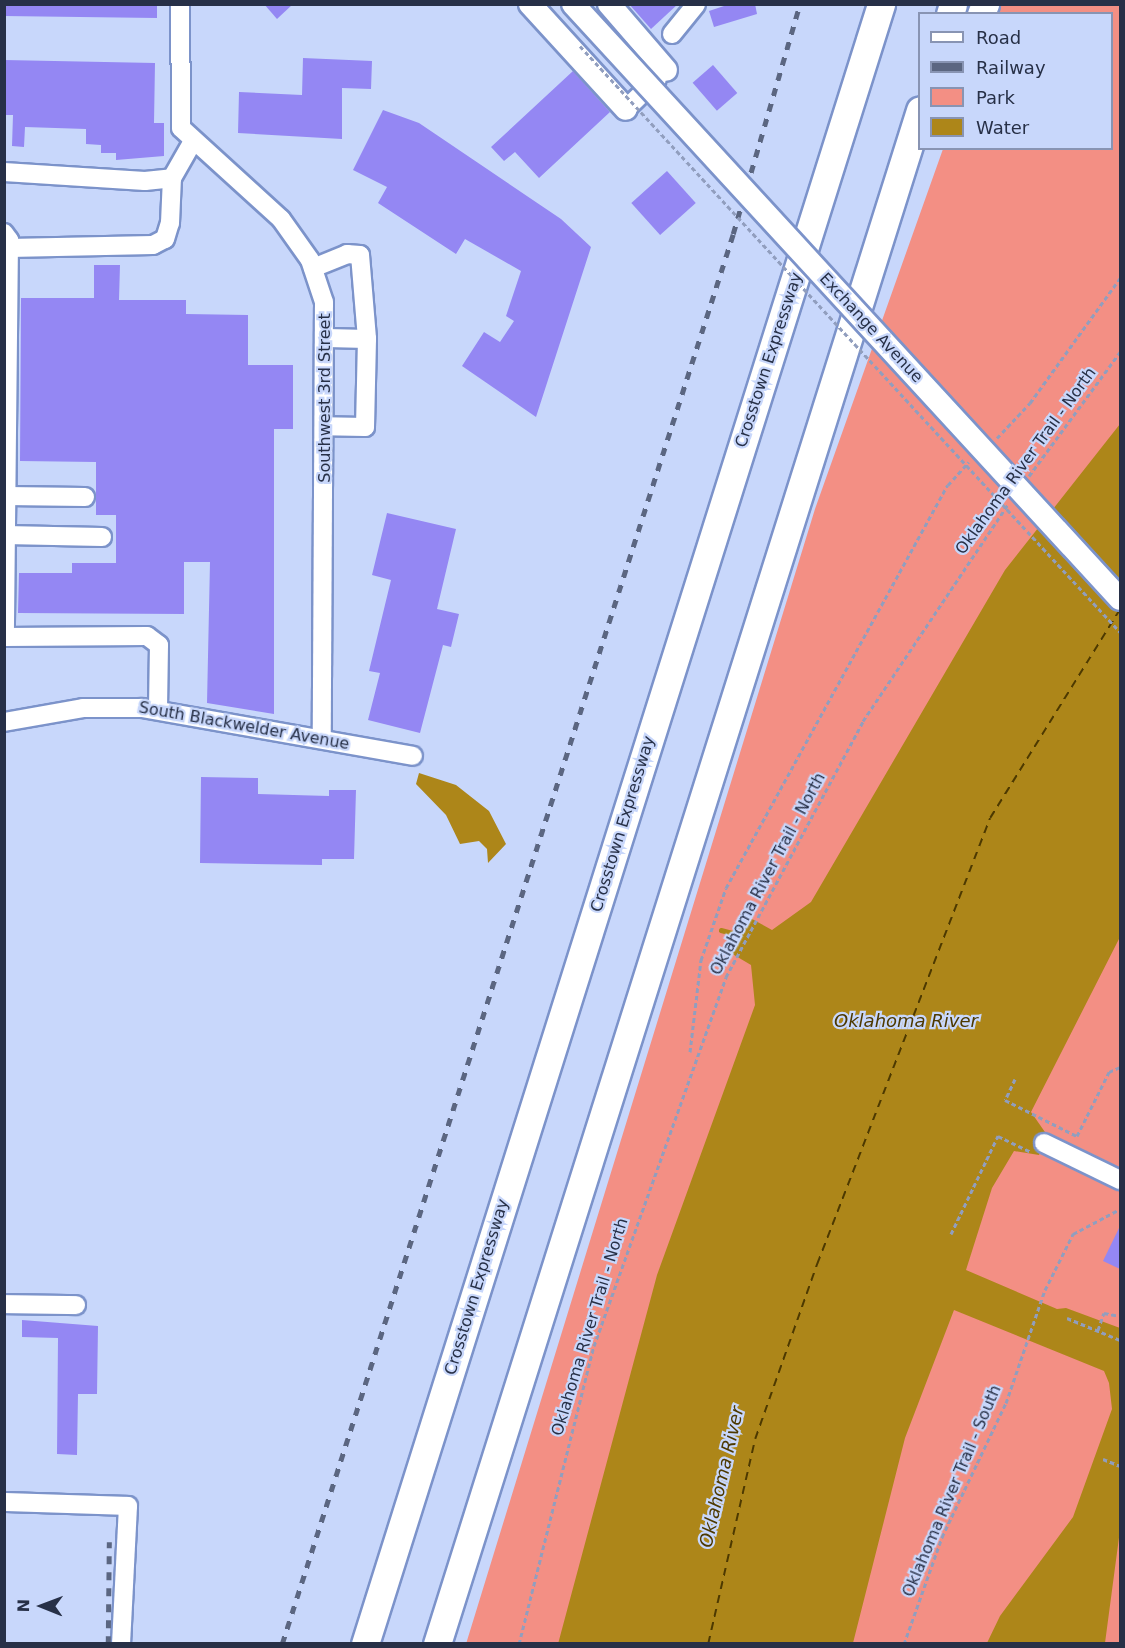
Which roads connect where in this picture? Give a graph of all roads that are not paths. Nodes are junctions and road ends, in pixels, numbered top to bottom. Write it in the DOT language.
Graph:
graph roads {
  1 [pos="180,4"];
  2 [pos="530,4"];
  3 [pos="573,4"];
  4 [pos="609,4"];
  5 [pos="696,4"];
  6 [pos="862,4"];
  7 [pos="881,4"];
  8 [pos="672,34"];
  9 [pos="666,70"];
  10 [pos="856,78"];
  11 [pos="626,109"];
  12 [pos="918,116"];
  13 [pos="192,142"];
  14 [pos="921,150"];
  15 [pos="4,172"];
  16 [pos="172,178"];
  17 [pos="7,241"];
  18 [pos="313,268"];
  19 [pos="865,281"];
  20 [pos="6,324"];
  21 [pos="327,338"];
  22 [pos="367,339"];
  23 [pos="326,426"];
  24 [pos="5,450"];
  25 [pos="6,496"];
  26 [pos="85,497"];
  27 [pos="6,535"];
  28 [pos="102,537"];
  29 [pos="1120,599"];
  30 [pos="4,635"];
  31 [pos="158,710"];
  32 [pos="6,717"];
  33 [pos="322,739"];
  34 [pos="413,756"];
  35 [pos="1041,1149"];
  36 [pos="1120,1180"];
  37 [pos="4,1304"];
  38 [pos="76,1305"];
  39 [pos="4,1502"];
  40 [pos="375,1612"];
  41 [pos="121,1644"];
  42 [pos="359,1644"];
  43 [pos="365,1644"];
  44 [pos="437,1644"];
  1 -- 13 [label="street, Southwest 3rd Street"];
  2 -- 11 [label="main road"];
  3 -- 29 [label="main road, Exchange Avenue, bridge"];
  4 -- 9 [label="main road"];
  5 -- 8 [label="street"];
  6 -- 10 [label="highway"];
  7 -- 10 [label="highway, Crosstown Expressway"];
  9 -- 11 [label="street"];
  10 -- 40 [label="highway, Crosstown Expressway"];
  12 -- 19 [label="highway"];
  13 -- 16 [label="street"];
  13 -- 18 [label="street, Southwest 3rd Street"];
  14 -- 19 [label="highway"];
  15 -- 16 [label="street"];
  16 -- 17 [label="street"];
  17 -- 20 [label="street"];
  18 -- 21 [label="street, Southwest 3rd Street"];
  18 -- 22 [label="street"];
  19 -- 44 [label="highway"];
  20 -- 24 [label="street"];
  21 -- 22 [label="street"];
  21 -- 23 [label="street, Southwest 3rd Street"];
  22 -- 23 [label="street"];
  23 -- 33 [label="street, Southwest 3rd Street"];
  24 -- 25 [label="street"];
  25 -- 26 [label="street"];
  25 -- 27 [label="street"];
  27 -- 28 [label="street"];
  27 -- 30 [label="street"];
  30 -- 31 [label="street"];
  31 -- 32 [label="street, South Blackwelder Avenue"];
  31 -- 33 [label="street, South Blackwelder Avenue"];
  33 -- 34 [label="street, South Blackwelder Avenue"];
  35 -- 36 [label="street"];
  37 -- 38 [label="street"];
  39 -- 41 [label="street"];
  40 -- 42 [label="highway"];
  40 -- 43 [label="highway, Crosstown Expressway"];
}
